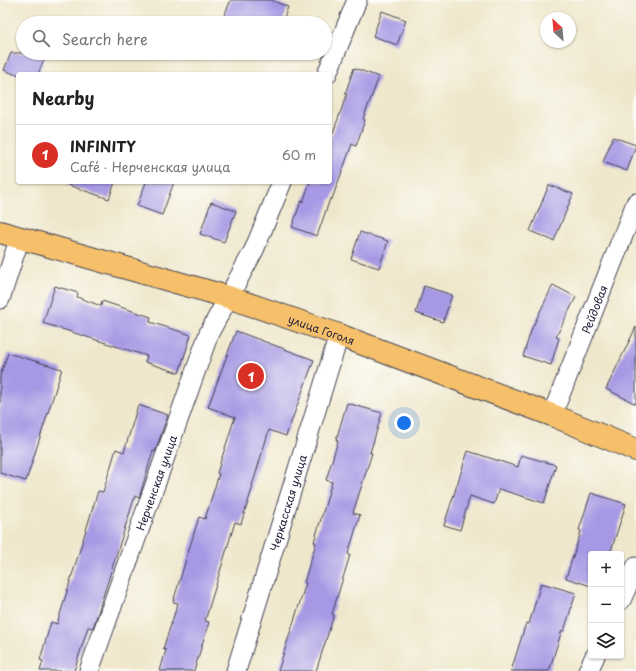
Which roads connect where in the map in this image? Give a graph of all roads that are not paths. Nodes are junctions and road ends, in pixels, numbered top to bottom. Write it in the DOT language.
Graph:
graph roads {
  1 [pos="357,0"];
  2 [pos="328,72"];
  3 [pos="281,184"];
  4 [pos="636,203"];
  5 [pos="10,234"];
  6 [pos="228,297"];
  7 [pos="0,299"];
  8 [pos="339,335"];
  9 [pos="552,415"];
  10 [pos="636,450"];
  11 [pos="636,567"];
  12 [pos="624,593"];
  13 [pos="594,659"];
  14 [pos="89,671"];
  15 [pos="236,671"];
  16 [pos="588,671"];
  1 -- 2 [label="street"];
  3 -- 6 [label="street, Нерченская улица"];
  4 -- 9 [label="street, Рейдовая"];
  5 -- 6 [label="highway, улица Гоголя"];
  5 -- 7 [label="street"];
  6 -- 8 [label="highway, улица Гоголя"];
  6 -- 14 [label="street, Нерченская улица"];
  8 -- 9 [label="highway, улица Гоголя"];
  8 -- 15 [label="street, Черкасская улица"];
  9 -- 10 [label="highway, улица Гоголя"];
  11 -- 12 [label="street"];
  13 -- 16 [label="street"];
}
